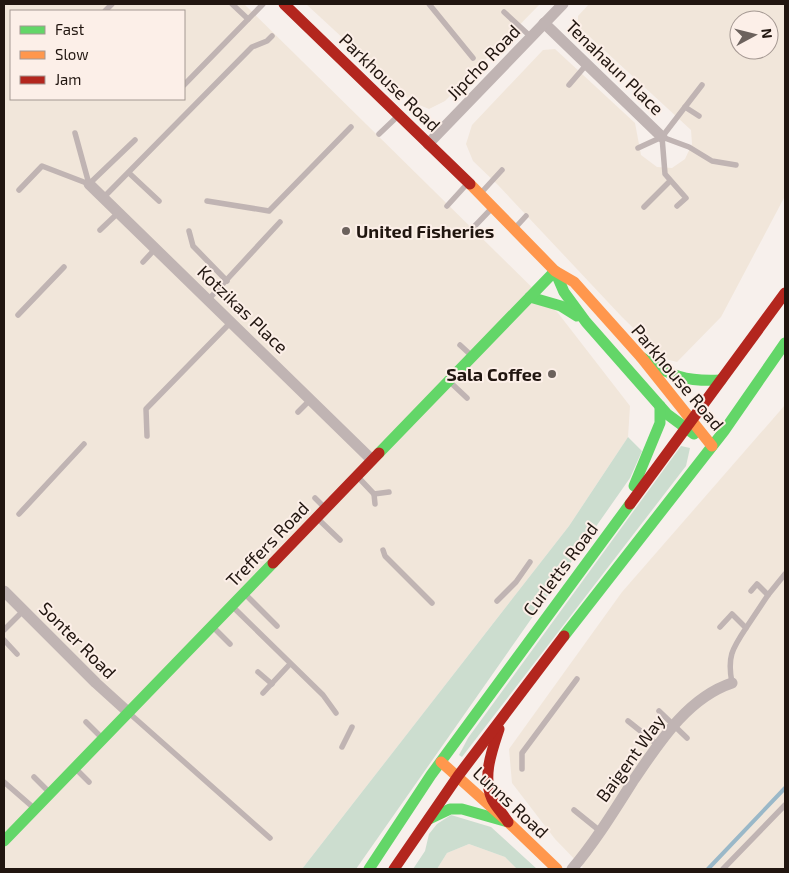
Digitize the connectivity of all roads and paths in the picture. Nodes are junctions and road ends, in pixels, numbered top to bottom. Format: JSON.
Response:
{"nodes":[{"id":1,"x":232,"y":4,"type":"edge"},
{"id":2,"x":263,"y":4,"type":"edge"},
{"id":3,"x":284,"y":4,"type":"edge"},
{"id":4,"x":429,"y":4,"type":"edge"},
{"id":5,"x":563,"y":4,"type":"edge"},
{"id":6,"x":504,"y":12,"type":"dead end"},
{"id":7,"x":248,"y":19,"type":"junction"},
{"id":8,"x":544,"y":23,"type":"junction"},
{"id":9,"x":272,"y":36,"type":"dead end"},
{"id":10,"x":531,"y":37,"type":"junction"},
{"id":11,"x":473,"y":58,"type":"dead end"},
{"id":12,"x":587,"y":64,"type":"junction"},
{"id":13,"x":185,"y":84,"type":"edge"},
{"id":14,"x":569,"y":85,"type":"dead end"},
{"id":15,"x":702,"y":86,"type":"dead end"},
{"id":16,"x":685,"y":107,"type":"junction"},
{"id":17,"x":399,"y":115,"type":"junction"},
{"id":18,"x":699,"y":116,"type":"dead end"},
{"id":19,"x":351,"y":127,"type":"dead end"},
{"id":20,"x":75,"y":133,"type":"dead end"},
{"id":21,"x":379,"y":134,"type":"dead end"},
{"id":22,"x":662,"y":137,"type":"junction"},
{"id":23,"x":135,"y":140,"type":"dead end"},
{"id":24,"x":428,"y":144,"type":"junction"},
{"id":25,"x":638,"y":148,"type":"dead end"},
{"id":26,"x":736,"y":165,"type":"dead end"},
{"id":27,"x":502,"y":170,"type":"dead end"},
{"id":28,"x":130,"y":173,"type":"junction"},
{"id":29,"x":670,"y":181,"type":"junction"},
{"id":30,"x":469,"y":182,"type":"junction"},
{"id":31,"x":89,"y":184,"type":"junction"},
{"id":32,"x":19,"y":190,"type":"dead end"},
{"id":33,"x":480,"y":194,"type":"junction"},
{"id":34,"x":104,"y":197,"type":"junction"},
{"id":35,"x":159,"y":201,"type":"dead end"},
{"id":36,"x":207,"y":202,"type":"dead end"},
{"id":37,"x":447,"y":206,"type":"dead end"},
{"id":38,"x":677,"y":206,"type":"dead end"},
{"id":39,"x":494,"y":207,"type":"junction"},
{"id":40,"x":644,"y":207,"type":"dead end"},
{"id":41,"x":119,"y":212,"type":"junction"},
{"id":42,"x":526,"y":216,"type":"dead end"},
{"id":43,"x":280,"y":222,"type":"dead end"},
{"id":44,"x":515,"y":228,"type":"junction"},
{"id":45,"x":100,"y":230,"type":"dead end"},
{"id":46,"x":190,"y":231,"type":"dead end"},
{"id":47,"x":470,"y":231,"type":"dead end"},
{"id":48,"x":156,"y":248,"type":"junction"},
{"id":49,"x":143,"y":262,"type":"dead end"},
{"id":50,"x":64,"y":267,"type":"dead end"},
{"id":51,"x":555,"y":271,"type":"junction"},
{"id":52,"x":227,"y":281,"type":"junction"},
{"id":53,"x":785,"y":292,"type":"edge"},
{"id":54,"x":530,"y":297,"type":"junction"},
{"id":55,"x":208,"y":300,"type":"junction"},
{"id":56,"x":18,"y":315,"type":"dead end"},
{"id":57,"x":231,"y":322,"type":"junction"},
{"id":58,"x":586,"y":322,"type":"junction"},
{"id":59,"x":785,"y":344,"type":"edge"},
{"id":60,"x":460,"y":345,"type":"dead end"},
{"id":61,"x":472,"y":356,"type":"junction"},
{"id":62,"x":641,"y":357,"type":"junction"},
{"id":63,"x":721,"y":380,"type":"junction"},
{"id":64,"x":448,"y":381,"type":"junction"},
{"id":65,"x":467,"y":398,"type":"dead end"},
{"id":66,"x":311,"y":399,"type":"junction"},
{"id":67,"x":660,"y":406,"type":"junction"},
{"id":68,"x":298,"y":412,"type":"dead end"},
{"id":69,"x":688,"y":424,"type":"junction"},
{"id":70,"x":146,"y":436,"type":"dead end"},
{"id":71,"x":84,"y":444,"type":"dead end"},
{"id":72,"x":712,"y":446,"type":"junction"},
{"id":73,"x":372,"y":460,"type":"junction"},
{"id":74,"x":357,"y":476,"type":"junction"},
{"id":75,"x":389,"y":492,"type":"dead end"},
{"id":76,"x":374,"y":494,"type":"junction"},
{"id":77,"x":315,"y":498,"type":"dead end"},
{"id":78,"x":375,"y":504,"type":"dead end"},
{"id":79,"x":326,"y":508,"type":"junction"},
{"id":80,"x":19,"y":514,"type":"dead end"},
{"id":81,"x":623,"y":514,"type":"junction"},
{"id":82,"x":317,"y":518,"type":"junction"},
{"id":83,"x":340,"y":540,"type":"dead end"},
{"id":84,"x":383,"y":550,"type":"dead end"},
{"id":85,"x":530,"y":562,"type":"dead end"},
{"id":86,"x":785,"y":574,"type":"edge"},
{"id":87,"x":4,"y":591,"type":"edge"},
{"id":88,"x":751,"y":591,"type":"dead end"},
{"id":89,"x":244,"y":593,"type":"junction"},
{"id":90,"x":768,"y":595,"type":"junction"},
{"id":91,"x":497,"y":601,"type":"dead end"},
{"id":92,"x":432,"y":603,"type":"dead end"},
{"id":93,"x":232,"y":606,"type":"junction"},
{"id":94,"x":24,"y":610,"type":"junction"},
{"id":95,"x":212,"y":626,"type":"junction"},
{"id":96,"x":276,"y":626,"type":"dead end"},
{"id":97,"x":720,"y":627,"type":"dead end"},
{"id":98,"x":746,"y":628,"type":"junction"},
{"id":99,"x":4,"y":630,"type":"edge"},
{"id":100,"x":4,"y":640,"type":"edge"},
{"id":101,"x":230,"y":644,"type":"dead end"},
{"id":102,"x":17,"y":654,"type":"dead end"},
{"id":103,"x":290,"y":664,"type":"junction"},
{"id":104,"x":258,"y":672,"type":"dead end"},
{"id":105,"x":577,"y":679,"type":"dead end"},
{"id":106,"x":732,"y":682,"type":"joint"},
{"id":107,"x":272,"y":684,"type":"junction"},
{"id":108,"x":263,"y":693,"type":"dead end"},
{"id":109,"x":659,"y":711,"type":"dead end"},
{"id":110,"x":128,"y":712,"type":"junction"},
{"id":111,"x":336,"y":712,"type":"dead end"},
{"id":112,"x":503,"y":716,"type":"junction"},
{"id":113,"x":628,"y":721,"type":"dead end"},
{"id":114,"x":86,"y":722,"type":"dead end"},
{"id":115,"x":674,"y":725,"type":"junction"},
{"id":116,"x":352,"y":727,"type":"dead end"},
{"id":117,"x":103,"y":738,"type":"junction"},
{"id":118,"x":687,"y":738,"type":"dead end"},
{"id":119,"x":658,"y":745,"type":"junction"},
{"id":120,"x":342,"y":747,"type":"dead end"},
{"id":121,"x":441,"y":762,"type":"junction"},
{"id":122,"x":75,"y":768,"type":"junction"},
{"id":123,"x":522,"y":769,"type":"dead end"},
{"id":124,"x":458,"y":776,"type":"junction"},
{"id":125,"x":34,"y":777,"type":"dead end"},
{"id":126,"x":4,"y":782,"type":"edge"},
{"id":127,"x":90,"y":782,"type":"dead end"},
{"id":128,"x":50,"y":793,"type":"junction"},
{"id":129,"x":785,"y":805,"type":"edge"},
{"id":130,"x":35,"y":809,"type":"junction"},
{"id":131,"x":574,"y":810,"type":"dead end"},
{"id":132,"x":429,"y":819,"type":"junction"},
{"id":133,"x":508,"y":822,"type":"junction"},
{"id":134,"x":600,"y":830,"type":"junction"},
{"id":135,"x":270,"y":838,"type":"dead end"},
{"id":136,"x":4,"y":841,"type":"edge"},
{"id":137,"x":369,"y":869,"type":"edge"},
{"id":138,"x":394,"y":869,"type":"edge"},
{"id":139,"x":557,"y":869,"type":"edge"},
{"id":140,"x":572,"y":869,"type":"edge"},
{"id":141,"x":723,"y":869,"type":"edge"}],
"edges":[{"from":1,"to":7,"type":"lane"},
{"from":2,"to":7,"type":"lane"},
{"from":3,"to":17,"type":"main road","name":"Parkhouse Road"},
{"from":4,"to":11,"type":"lane"},
{"from":5,"to":8,"type":"street","name":"Jipcho Road"},
{"from":6,"to":10,"type":"lane"},
{"from":7,"to":13,"type":"lane"},
{"from":8,"to":10,"type":"street","name":"Jipcho Road"},
{"from":8,"to":12,"type":"street","name":"Tenahaun Place"},
{"from":9,"to":28,"type":"lane"},
{"from":10,"to":24,"type":"street","name":"Jipcho Road"},
{"from":12,"to":14,"type":"lane"},
{"from":12,"to":22,"type":"street","name":"Tenahaun Place"},
{"from":15,"to":16,"type":"lane"},
{"from":16,"to":18,"type":"lane"},
{"from":16,"to":22,"type":"lane"},
{"from":17,"to":21,"type":"lane"},
{"from":17,"to":24,"type":"main road","name":"Parkhouse Road"},
{"from":19,"to":36,"type":"lane"},
{"from":20,"to":31,"type":"lane"},
{"from":22,"to":25,"type":"lane"},
{"from":22,"to":26,"type":"lane"},
{"from":22,"to":29,"type":"lane"},
{"from":23,"to":31,"type":"lane"},
{"from":24,"to":30,"type":"main road","name":"Parkhouse Road"},
{"from":27,"to":33,"type":"lane"},
{"from":28,"to":34,"type":"lane"},
{"from":28,"to":35,"type":"lane"},
{"from":29,"to":38,"type":"lane"},
{"from":29,"to":40,"type":"lane"},
{"from":30,"to":33,"type":"main road","name":"Parkhouse Road"},
{"from":30,"to":37,"type":"lane"},
{"from":31,"to":32,"type":"lane"},
{"from":31,"to":34,"type":"street","name":"Kotzikas Place"},
{"from":33,"to":39,"type":"main road","name":"Parkhouse Road"},
{"from":34,"to":41,"type":"street","name":"Kotzikas Place"},
{"from":39,"to":44,"type":"main road","name":"Parkhouse Road"},
{"from":39,"to":47,"type":"lane"},
{"from":41,"to":45,"type":"lane"},
{"from":41,"to":48,"type":"street","name":"Kotzikas Place"},
{"from":42,"to":44,"type":"lane"},
{"from":43,"to":52,"type":"lane"},
{"from":44,"to":51,"type":"main road","name":"Parkhouse Road"},
{"from":46,"to":52,"type":"lane"},
{"from":48,"to":49,"type":"lane"},
{"from":48,"to":55,"type":"street","name":"Kotzikas Place"},
{"from":50,"to":56,"type":"lane"},
{"from":51,"to":54,"type":"main road","name":"Treffers Road"},
{"from":51,"to":58,"type":"main road","name":"Parkhouse Road"},
{"from":51,"to":62,"type":"main road","name":"Parkhouse Road"},
{"from":52,"to":55,"type":"lane"},
{"from":53,"to":63,"type":"main road","name":"Curletts Road"},
{"from":54,"to":58,"type":"main road"},
{"from":54,"to":61,"type":"main road","name":"Treffers Road"},
{"from":55,"to":57,"type":"street","name":"Kotzikas Place"},
{"from":57,"to":66,"type":"street","name":"Kotzikas Place"},
{"from":57,"to":70,"type":"lane"},
{"from":58,"to":67,"type":"main road","name":"Parkhouse Road"},
{"from":59,"to":72,"type":"main road"},
{"from":60,"to":61,"type":"lane"},
{"from":61,"to":64,"type":"main road","name":"Treffers Road"},
{"from":62,"to":63,"type":"main road"},
{"from":62,"to":69,"type":"main road","name":"Parkhouse Road"},
{"from":63,"to":69,"type":"main road","name":"Curletts Road"},
{"from":64,"to":65,"type":"lane"},
{"from":64,"to":73,"type":"main road","name":"Treffers Road"},
{"from":66,"to":68,"type":"lane"},
{"from":66,"to":73,"type":"street","name":"Kotzikas Place"},
{"from":67,"to":69,"type":"main road","name":"Parkhouse Road"},
{"from":67,"to":81,"type":"main road"},
{"from":69,"to":72,"type":"main road","name":"Parkhouse Road"},
{"from":69,"to":81,"type":"main road","name":"Curletts Road"},
{"from":71,"to":80,"type":"lane"},
{"from":72,"to":112,"type":"main road"},
{"from":73,"to":74,"type":"main road","name":"Treffers Road"},
{"from":74,"to":76,"type":"lane"},
{"from":74,"to":79,"type":"main road","name":"Treffers Road"},
{"from":75,"to":76,"type":"lane"},
{"from":76,"to":78,"type":"lane"},
{"from":77,"to":79,"type":"lane"},
{"from":79,"to":82,"type":"main road","name":"Treffers Road"},
{"from":81,"to":121,"type":"main road","name":"Curletts Road"},
{"from":82,"to":83,"type":"lane"},
{"from":82,"to":89,"type":"main road","name":"Treffers Road"},
{"from":84,"to":92,"type":"lane"},
{"from":85,"to":91,"type":"lane"},
{"from":86,"to":90,"type":"lane"},
{"from":87,"to":94,"type":"street","name":"Sonter Road"},
{"from":88,"to":90,"type":"lane"},
{"from":89,"to":93,"type":"main road","name":"Treffers Road"},
{"from":89,"to":96,"type":"lane"},
{"from":90,"to":98,"type":"lane"},
{"from":93,"to":95,"type":"main road","name":"Treffers Road"},
{"from":93,"to":103,"type":"lane"},
{"from":94,"to":99,"type":"lane"},
{"from":94,"to":110,"type":"street","name":"Sonter Road"},
{"from":95,"to":101,"type":"lane"},
{"from":95,"to":110,"type":"main road","name":"Treffers Road"},
{"from":97,"to":98,"type":"lane"},
{"from":98,"to":106,"type":"lane"},
{"from":100,"to":102,"type":"lane"},
{"from":103,"to":107,"type":"lane"},
{"from":103,"to":111,"type":"lane"},
{"from":104,"to":107,"type":"lane"},
{"from":105,"to":123,"type":"lane"},
{"from":106,"to":115,"type":"street","name":"Baigent Way"},
{"from":107,"to":108,"type":"lane"},
{"from":109,"to":115,"type":"lane"},
{"from":110,"to":117,"type":"main road","name":"Treffers Road"},
{"from":110,"to":135,"type":"lane"},
{"from":112,"to":124,"type":"main road"},
{"from":112,"to":133,"type":"main road"},
{"from":113,"to":119,"type":"lane"},
{"from":114,"to":117,"type":"lane"},
{"from":115,"to":118,"type":"lane"},
{"from":115,"to":119,"type":"street","name":"Baigent Way"},
{"from":116,"to":120,"type":"lane"},
{"from":117,"to":122,"type":"main road","name":"Treffers Road"},
{"from":119,"to":134,"type":"street","name":"Baigent Way"},
{"from":121,"to":124,"type":"main road","name":"Lunns Road"},
{"from":121,"to":137,"type":"main road","name":"Curletts Road"},
{"from":122,"to":127,"type":"lane"},
{"from":122,"to":128,"type":"main road","name":"Treffers Road"},
{"from":124,"to":132,"type":"main road"},
{"from":124,"to":133,"type":"main road","name":"Lunns Road"},
{"from":125,"to":128,"type":"lane"},
{"from":126,"to":130,"type":"lane"},
{"from":128,"to":130,"type":"main road","name":"Treffers Road"},
{"from":129,"to":141,"type":"lane"},
{"from":130,"to":136,"type":"main road","name":"Treffers Road"},
{"from":131,"to":134,"type":"lane"},
{"from":132,"to":133,"type":"main road"},
{"from":132,"to":138,"type":"main road"},
{"from":133,"to":139,"type":"main road","name":"Lunns Road"},
{"from":134,"to":140,"type":"street","name":"Baigent Way"}]}
